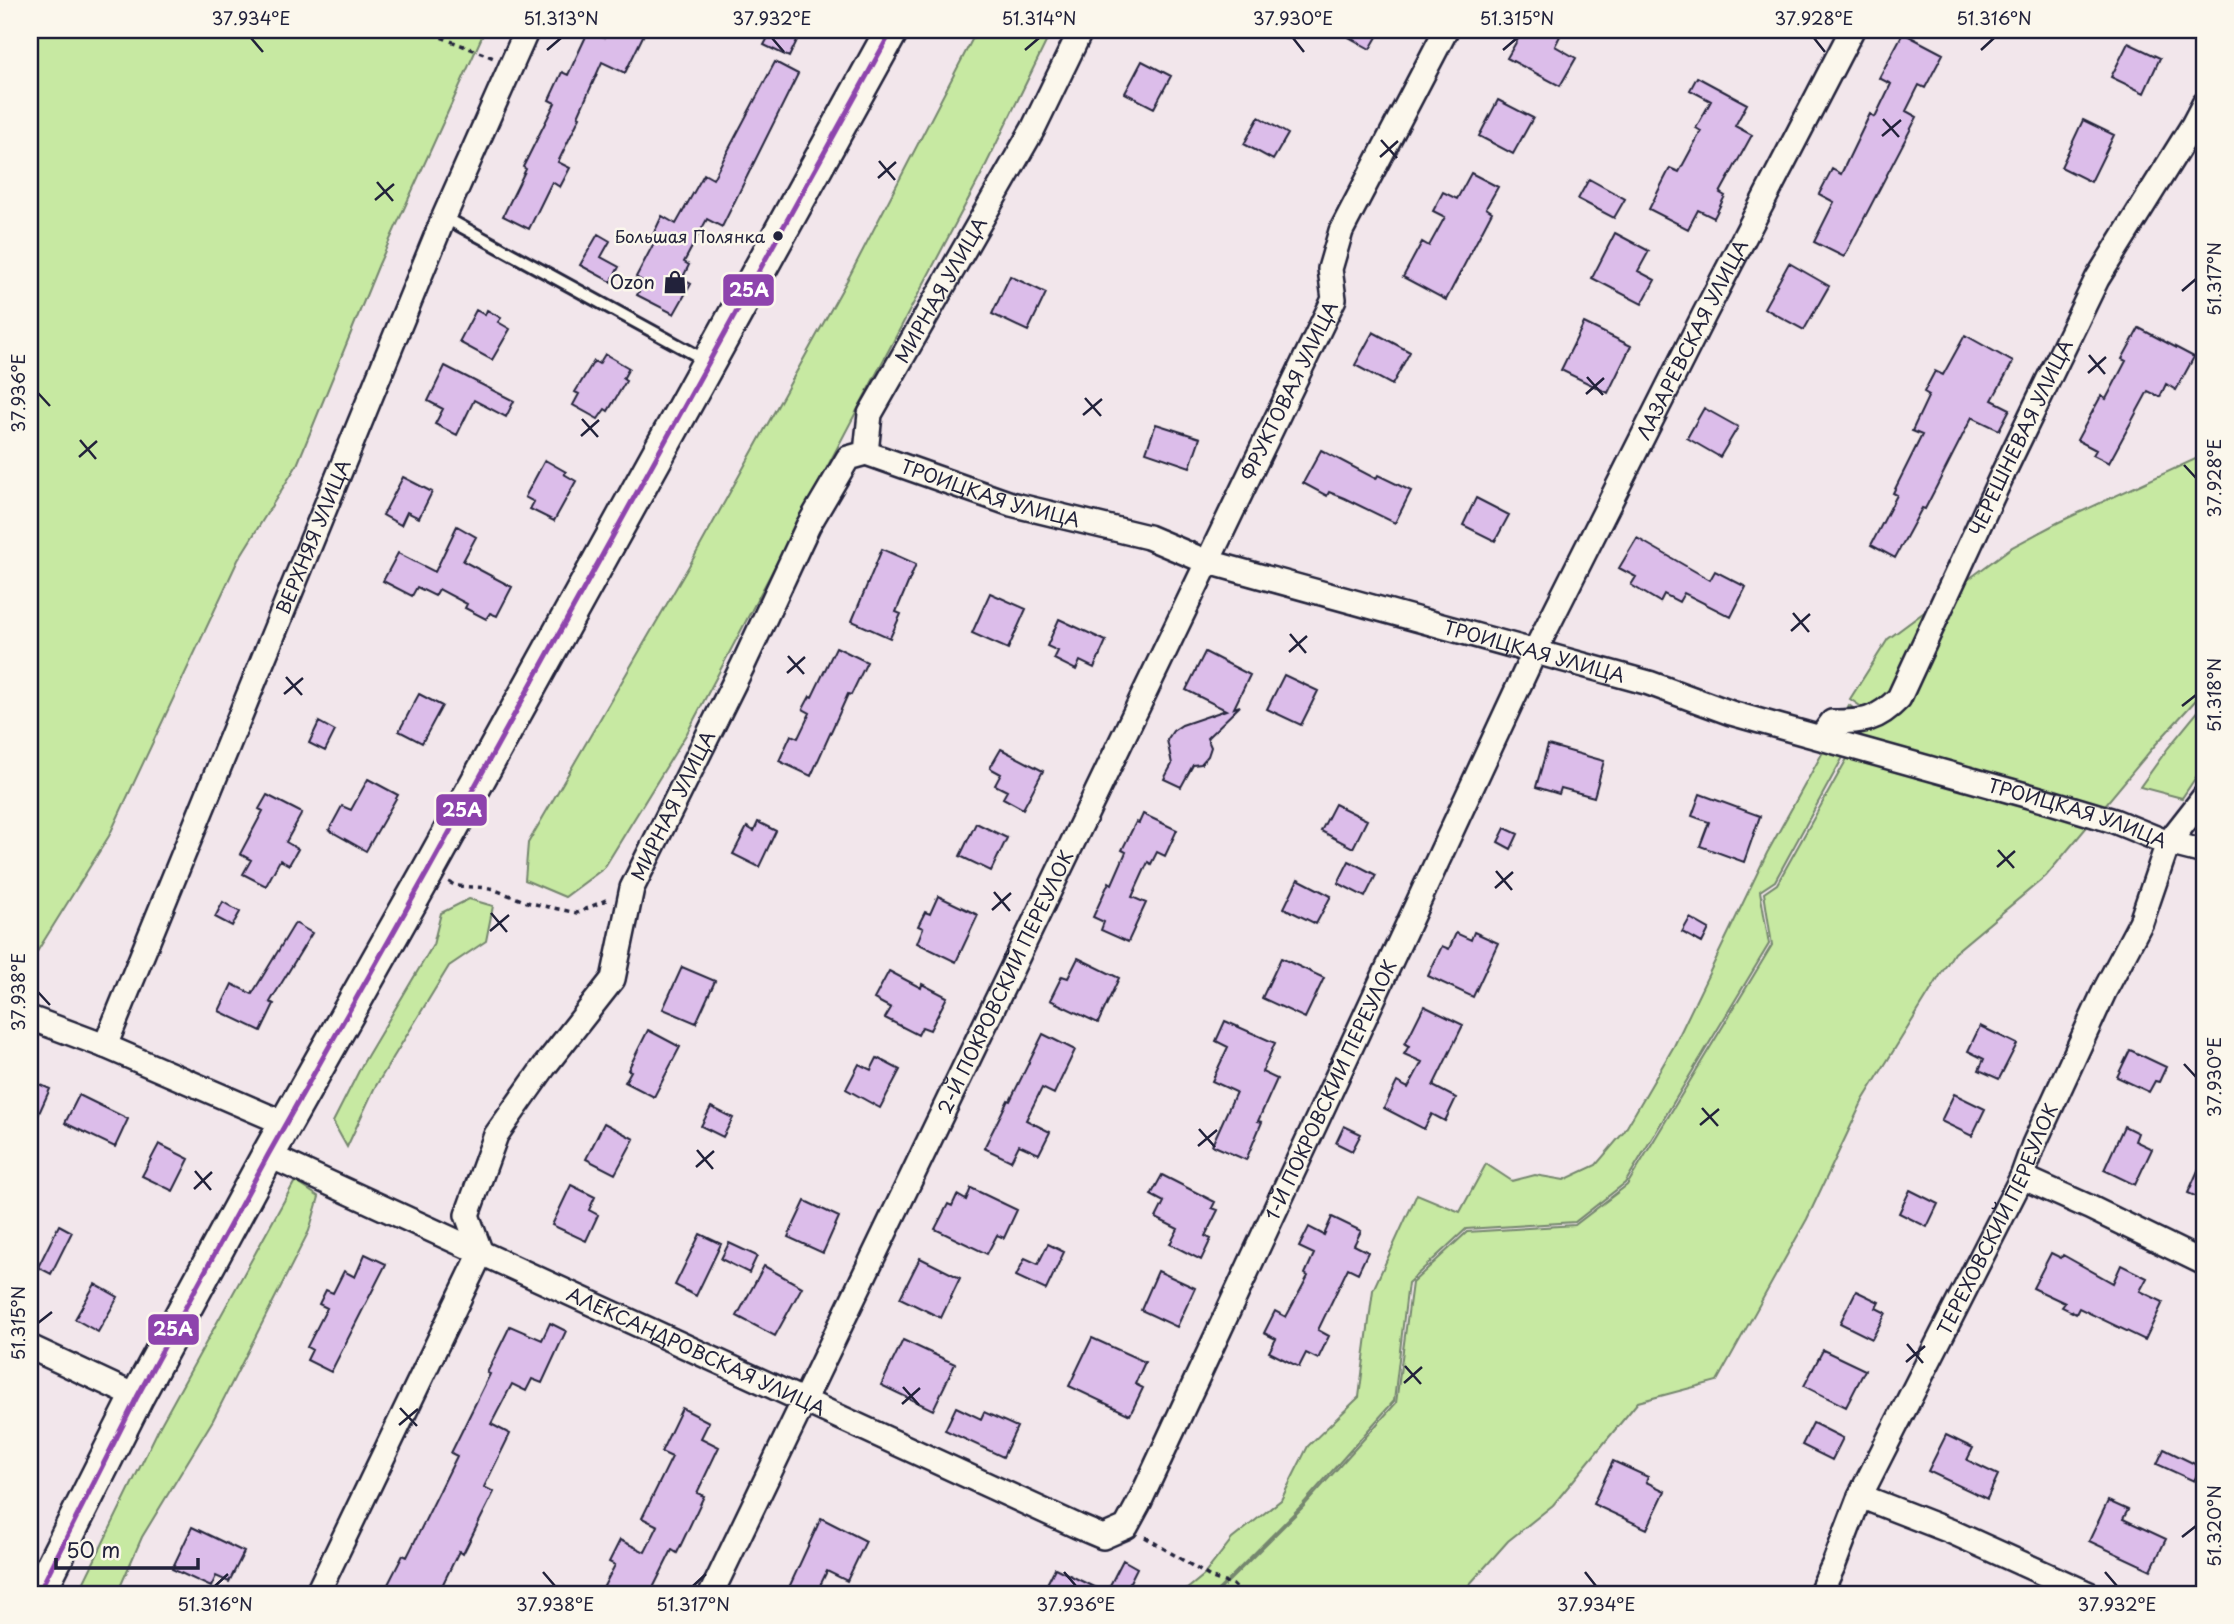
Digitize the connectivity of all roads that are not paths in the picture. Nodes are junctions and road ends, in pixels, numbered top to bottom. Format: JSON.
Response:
{"nodes":[{"id":1,"x":527,"y":30,"type":"edge"},
{"id":2,"x":892,"y":30,"type":"edge"},
{"id":3,"x":1081,"y":30,"type":"edge"},
{"id":4,"x":1446,"y":30,"type":"edge"},
{"id":5,"x":1852,"y":30,"type":"edge"},
{"id":6,"x":2204,"y":104,"type":"edge"},
{"id":7,"x":444,"y":217,"type":"junction"},
{"id":8,"x":707,"y":361,"type":"junction"},
{"id":9,"x":866,"y":453,"type":"junction"},
{"id":10,"x":1205,"y":561,"type":"junction"},
{"id":11,"x":1535,"y":651,"type":"junction"},
{"id":12,"x":1821,"y":737,"type":"junction"},
{"id":13,"x":2204,"y":797,"type":"edge"},
{"id":14,"x":2168,"y":843,"type":"junction"},
{"id":15,"x":2204,"y":852,"type":"edge"},
{"id":16,"x":30,"y":1018,"type":"edge"},
{"id":17,"x":105,"y":1046,"type":"junction"},
{"id":18,"x":286,"y":1124,"type":"junction"},
{"id":19,"x":268,"y":1155,"type":"junction"},
{"id":20,"x":2022,"y":1177,"type":"junction"},
{"id":21,"x":481,"y":1253,"type":"junction"},
{"id":22,"x":2204,"y":1263,"type":"edge"},
{"id":23,"x":30,"y":1346,"type":"edge"},
{"id":24,"x":137,"y":1397,"type":"junction"},
{"id":25,"x":805,"y":1402,"type":"junction"},
{"id":26,"x":1860,"y":1496,"type":"junction"},
{"id":27,"x":1126,"y":1527,"type":"joint"},
{"id":28,"x":38,"y":1594,"type":"edge"},
{"id":29,"x":317,"y":1594,"type":"edge"},
{"id":30,"x":711,"y":1594,"type":"edge"},
{"id":31,"x":1820,"y":1594,"type":"edge"},
{"id":32,"x":2089,"y":1594,"type":"edge"}],
"edges":[{"from":1,"to":7,"type":"street","name":"ВЕРХНЯЯ УЛИЦА"},
{"from":2,"to":8,"type":"street"},
{"from":3,"to":9,"type":"street","name":"МИРНАЯ УЛИЦА"},
{"from":4,"to":10,"type":"street","name":"ФРУКТОВАЯ УЛИЦА"},
{"from":5,"to":11,"type":"street","name":"ЛАЗАРЕВСКАЯ УЛИЦА"},
{"from":6,"to":12,"type":"street","name":"ЧЕРЕШНЕВАЯ УЛИЦА"},
{"from":7,"to":8,"type":"lane"},
{"from":7,"to":17,"type":"street","name":"ВЕРХНЯЯ УЛИЦА"},
{"from":8,"to":18,"type":"street"},
{"from":9,"to":10,"type":"street","name":"ТРОИЦКАЯ УЛИЦА"},
{"from":9,"to":21,"type":"street","name":"МИРНАЯ УЛИЦА"},
{"from":10,"to":11,"type":"street","name":"ТРОИЦКАЯ УЛИЦА"},
{"from":10,"to":25,"type":"street","name":"2-Й ПОКРОВСКИЙ ПЕРЕУЛОК"},
{"from":11,"to":12,"type":"street","name":"ТРОИЦКАЯ УЛИЦА"},
{"from":11,"to":27,"type":"street","name":"1-Й ПОКРОВСКИЙ ПЕРЕУЛОК"},
{"from":12,"to":14,"type":"street","name":"ТРОИЦКАЯ УЛИЦА"},
{"from":13,"to":14,"type":"street","name":"ТЕРЕХОВСКИЙ ПЕРЕУЛОК"},
{"from":14,"to":15,"type":"street","name":"ТРОИЦКАЯ УЛИЦА"},
{"from":14,"to":20,"type":"street","name":"ТЕРЕХОВСКИЙ ПЕРЕУЛОК"},
{"from":16,"to":17,"type":"street"},
{"from":17,"to":18,"type":"street"},
{"from":18,"to":19,"type":"street"},
{"from":19,"to":21,"type":"street","name":"АЛЕКСАНДРОВСКАЯ УЛИЦА"},
{"from":19,"to":24,"type":"street"},
{"from":20,"to":22,"type":"street"},
{"from":20,"to":26,"type":"street","name":"ТЕРЕХОВСКИЙ ПЕРЕУЛОК"},
{"from":21,"to":25,"type":"street","name":"АЛЕКСАНДРОВСКАЯ УЛИЦА"},
{"from":21,"to":29,"type":"street"},
{"from":23,"to":24,"type":"street"},
{"from":24,"to":28,"type":"street"},
{"from":25,"to":27,"type":"street","name":"АЛЕКСАНДРОВСКАЯ УЛИЦА"},
{"from":25,"to":30,"type":"street","name":"2-Й ПОКРОВСКИЙ ПЕРЕУЛОК"},
{"from":26,"to":31,"type":"street","name":"ТЕРЕХОВСКИЙ ПЕРЕУЛОК"},
{"from":26,"to":32,"type":"street"}]}
